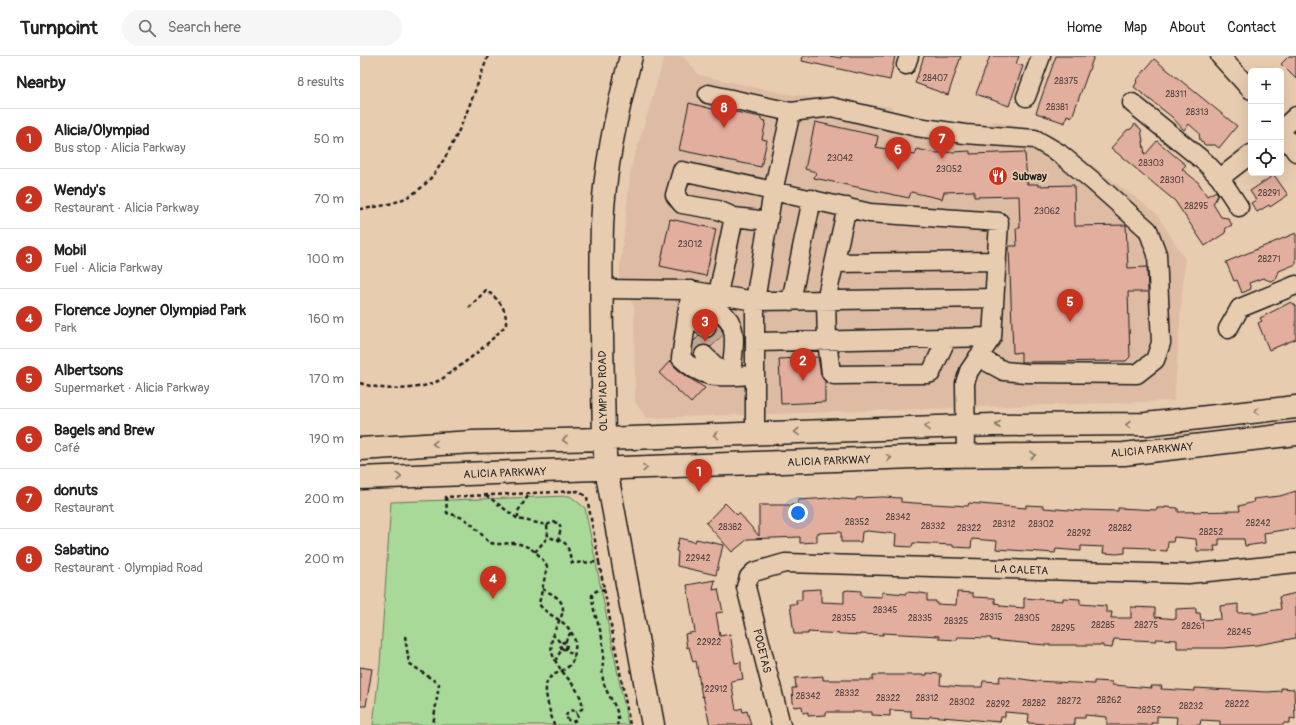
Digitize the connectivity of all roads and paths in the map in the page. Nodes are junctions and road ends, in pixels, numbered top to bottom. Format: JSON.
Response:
{"nodes":[{"id":1,"x":488,"y":56,"type":"edge"},
{"id":2,"x":631,"y":56,"type":"edge"},
{"id":3,"x":1041,"y":56,"type":"edge"},
{"id":4,"x":1220,"y":56,"type":"edge"},
{"id":5,"x":1248,"y":87,"type":"edge"},
{"id":6,"x":708,"y":94,"type":"dead end"},
{"id":7,"x":1026,"y":97,"type":"dead end"},
{"id":8,"x":1132,"y":103,"type":"dead end"},
{"id":9,"x":791,"y":112,"type":"junction"},
{"id":10,"x":1296,"y":116,"type":"edge"},
{"id":11,"x":1284,"y":128,"type":"edge"},
{"id":12,"x":1284,"y":135,"type":"edge"},
{"id":13,"x":1296,"y":152,"type":"edge"},
{"id":14,"x":1248,"y":156,"type":"edge"},
{"id":15,"x":1220,"y":178,"type":"junction"},
{"id":16,"x":773,"y":191,"type":"junction"},
{"id":17,"x":812,"y":199,"type":"junction"},
{"id":18,"x":1239,"y":206,"type":"dead end"},
{"id":19,"x":847,"y":207,"type":"junction"},
{"id":20,"x":360,"y":209,"type":"edge"},
{"id":21,"x":734,"y":217,"type":"junction"},
{"id":22,"x":768,"y":221,"type":"junction"},
{"id":23,"x":997,"y":261,"type":"junction"},
{"id":24,"x":834,"y":263,"type":"junction"},
{"id":25,"x":1296,"y":285,"type":"edge"},
{"id":26,"x":602,"y":289,"type":"junction"},
{"id":27,"x":718,"y":294,"type":"junction"},
{"id":28,"x":994,"y":298,"type":"junction"},
{"id":29,"x":826,"y":300,"type":"junction"},
{"id":30,"x":755,"y":301,"type":"junction"},
{"id":31,"x":792,"y":301,"type":"junction"},
{"id":32,"x":689,"y":303,"type":"junction"},
{"id":33,"x":468,"y":310,"type":"dead end"},
{"id":34,"x":1228,"y":329,"type":"dead end"},
{"id":35,"x":992,"y":337,"type":"junction"},
{"id":36,"x":947,"y":338,"type":"junction"},
{"id":37,"x":827,"y":341,"type":"junction"},
{"id":38,"x":755,"y":342,"type":"junction"},
{"id":39,"x":693,"y":345,"type":"junction"},
{"id":40,"x":732,"y":353,"type":"junction"},
{"id":41,"x":978,"y":357,"type":"junction"},
{"id":42,"x":754,"y":375,"type":"junction"},
{"id":43,"x":729,"y":376,"type":"junction"},
{"id":44,"x":360,"y":383,"type":"edge"},
{"id":45,"x":1296,"y":406,"type":"edge"},
{"id":46,"x":1208,"y":417,"type":"junction"},
{"id":47,"x":1296,"y":420,"type":"edge"},
{"id":48,"x":966,"y":426,"type":"junction"},
{"id":49,"x":755,"y":433,"type":"junction"},
{"id":50,"x":1296,"y":434,"type":"edge"},
{"id":51,"x":604,"y":439,"type":"junction"},
{"id":52,"x":360,"y":449,"type":"edge"},
{"id":53,"x":966,"y":456,"type":"junction"},
{"id":54,"x":606,"y":469,"type":"junction"},
{"id":55,"x":360,"y":478,"type":"edge"},
{"id":56,"x":530,"y":493,"type":"junction"},
{"id":57,"x":486,"y":495,"type":"junction"},
{"id":58,"x":518,"y":519,"type":"junction"},
{"id":59,"x":547,"y":525,"type":"junction"},
{"id":60,"x":548,"y":537,"type":"junction"},
{"id":61,"x":558,"y":540,"type":"junction"},
{"id":62,"x":535,"y":552,"type":"junction"},
{"id":63,"x":599,"y":562,"type":"junction"},
{"id":64,"x":1296,"y":563,"type":"edge"},
{"id":65,"x":749,"y":577,"type":"joint"},
{"id":66,"x":542,"y":589,"type":"junction"},
{"id":67,"x":604,"y":589,"type":"junction"},
{"id":68,"x":560,"y":621,"type":"junction"},
{"id":69,"x":571,"y":632,"type":"junction"},
{"id":70,"x":552,"y":634,"type":"junction"},
{"id":71,"x":405,"y":636,"type":"dead end"},
{"id":72,"x":565,"y":642,"type":"junction"},
{"id":73,"x":561,"y":643,"type":"junction"},
{"id":74,"x":564,"y":649,"type":"junction"},
{"id":75,"x":575,"y":657,"type":"junction"},
{"id":76,"x":555,"y":662,"type":"junction"},
{"id":77,"x":562,"y":672,"type":"junction"},
{"id":78,"x":576,"y":712,"type":"junction"},
{"id":79,"x":433,"y":725,"type":"edge"},
{"id":80,"x":554,"y":725,"type":"edge"},
{"id":81,"x":617,"y":725,"type":"edge"},
{"id":82,"x":630,"y":725,"type":"edge"},
{"id":83,"x":653,"y":725,"type":"edge"},
{"id":84,"x":781,"y":725,"type":"edge"}],
"edges":[{"from":1,"to":20,"type":"path"},
{"from":2,"to":26,"type":"main road","name":"OLYMPIAD ROAD"},
{"from":3,"to":7,"type":"street"},
{"from":4,"to":5,"type":"street"},
{"from":6,"to":9,"type":"street"},
{"from":8,"to":15,"type":"street"},
{"from":9,"to":16,"type":"street"},
{"from":9,"to":41,"type":"street"},
{"from":10,"to":11,"type":"street"},
{"from":12,"to":13,"type":"street"},
{"from":14,"to":15,"type":"street"},
{"from":15,"to":18,"type":"street"},
{"from":16,"to":17,"type":"street"},
{"from":16,"to":21,"type":"street"},
{"from":16,"to":22,"type":"street"},
{"from":17,"to":19,"type":"street"},
{"from":17,"to":31,"type":"street"},
{"from":19,"to":23,"type":"street"},
{"from":19,"to":24,"type":"street"},
{"from":21,"to":22,"type":"street"},
{"from":21,"to":27,"type":"street"},
{"from":22,"to":30,"type":"street"},
{"from":23,"to":24,"type":"street"},
{"from":23,"to":28,"type":"street"},
{"from":24,"to":29,"type":"street"},
{"from":25,"to":34,"type":"street"},
{"from":26,"to":32,"type":"street"},
{"from":26,"to":51,"type":"main road","name":"OLYMPIAD ROAD"},
{"from":27,"to":30,"type":"street"},
{"from":27,"to":32,"type":"street"},
{"from":28,"to":29,"type":"street"},
{"from":28,"to":35,"type":"street"},
{"from":29,"to":31,"type":"street"},
{"from":29,"to":37,"type":"street"},
{"from":30,"to":31,"type":"street"},
{"from":30,"to":38,"type":"street"},
{"from":32,"to":39,"type":"street"},
{"from":32,"to":40,"type":"street"},
{"from":32,"to":40,"type":"street"},
{"from":33,"to":44,"type":"path"},
{"from":35,"to":36,"type":"street"},
{"from":35,"to":41,"type":"street"},
{"from":36,"to":37,"type":"street"},
{"from":36,"to":37,"type":"street"},
{"from":37,"to":38,"type":"street"},
{"from":38,"to":42,"type":"street"},
{"from":39,"to":43,"type":"street"},
{"from":39,"to":43,"type":"street"},
{"from":40,"to":43,"type":"street"},
{"from":41,"to":48,"type":"street"},
{"from":42,"to":43,"type":"street"},
{"from":42,"to":49,"type":"street"},
{"from":45,"to":46,"type":"main road","one_way":true},
{"from":46,"to":47,"type":"main road"},
{"from":46,"to":48,"type":"main road","one_way":true},
{"from":48,"to":49,"type":"main road","one_way":true},
{"from":48,"to":53,"type":"street"},
{"from":49,"to":51,"type":"main road","one_way":true},
{"from":53,"to":50,"type":"main road","name":"ALICIA PARKWAY","one_way":true},
{"from":51,"to":52,"type":"main road","one_way":true},
{"from":51,"to":54,"type":"main road","name":"OLYMPIAD ROAD"},
{"from":54,"to":53,"type":"main road","name":"ALICIA PARKWAY","one_way":true},
{"from":55,"to":54,"type":"main road","name":"ALICIA PARKWAY","one_way":true},
{"from":54,"to":83,"type":"main road","name":"OLYMPIAD ROAD"},
{"from":56,"to":57,"type":"path"},
{"from":56,"to":58,"type":"path"},
{"from":56,"to":63,"type":"path"},
{"from":57,"to":58,"type":"path"},
{"from":57,"to":62,"type":"path"},
{"from":58,"to":59,"type":"path"},
{"from":59,"to":60,"type":"path"},
{"from":59,"to":61,"type":"path"},
{"from":60,"to":61,"type":"path"},
{"from":60,"to":62,"type":"path"},
{"from":61,"to":63,"type":"path"},
{"from":62,"to":66,"type":"path"},
{"from":63,"to":67,"type":"path"},
{"from":64,"to":65,"type":"street","name":"LA CALETA"},
{"from":65,"to":84,"type":"street","name":"POCETAS"},
{"from":66,"to":68,"type":"path"},
{"from":66,"to":68,"type":"path"},
{"from":67,"to":81,"type":"path"},
{"from":67,"to":82,"type":"path"},
{"from":68,"to":69,"type":"path"},
{"from":68,"to":70,"type":"path"},
{"from":69,"to":72,"type":"path"},
{"from":69,"to":75,"type":"path"},
{"from":70,"to":73,"type":"path"},
{"from":70,"to":76,"type":"path"},
{"from":71,"to":79,"type":"path"},
{"from":72,"to":73,"type":"path"},
{"from":72,"to":74,"type":"path"},
{"from":73,"to":74,"type":"path"},
{"from":74,"to":75,"type":"path"},
{"from":74,"to":76,"type":"path"},
{"from":75,"to":77,"type":"path"},
{"from":76,"to":77,"type":"path"},
{"from":77,"to":78,"type":"path"},
{"from":77,"to":80,"type":"path"},
{"from":78,"to":78,"type":"path"}]}
